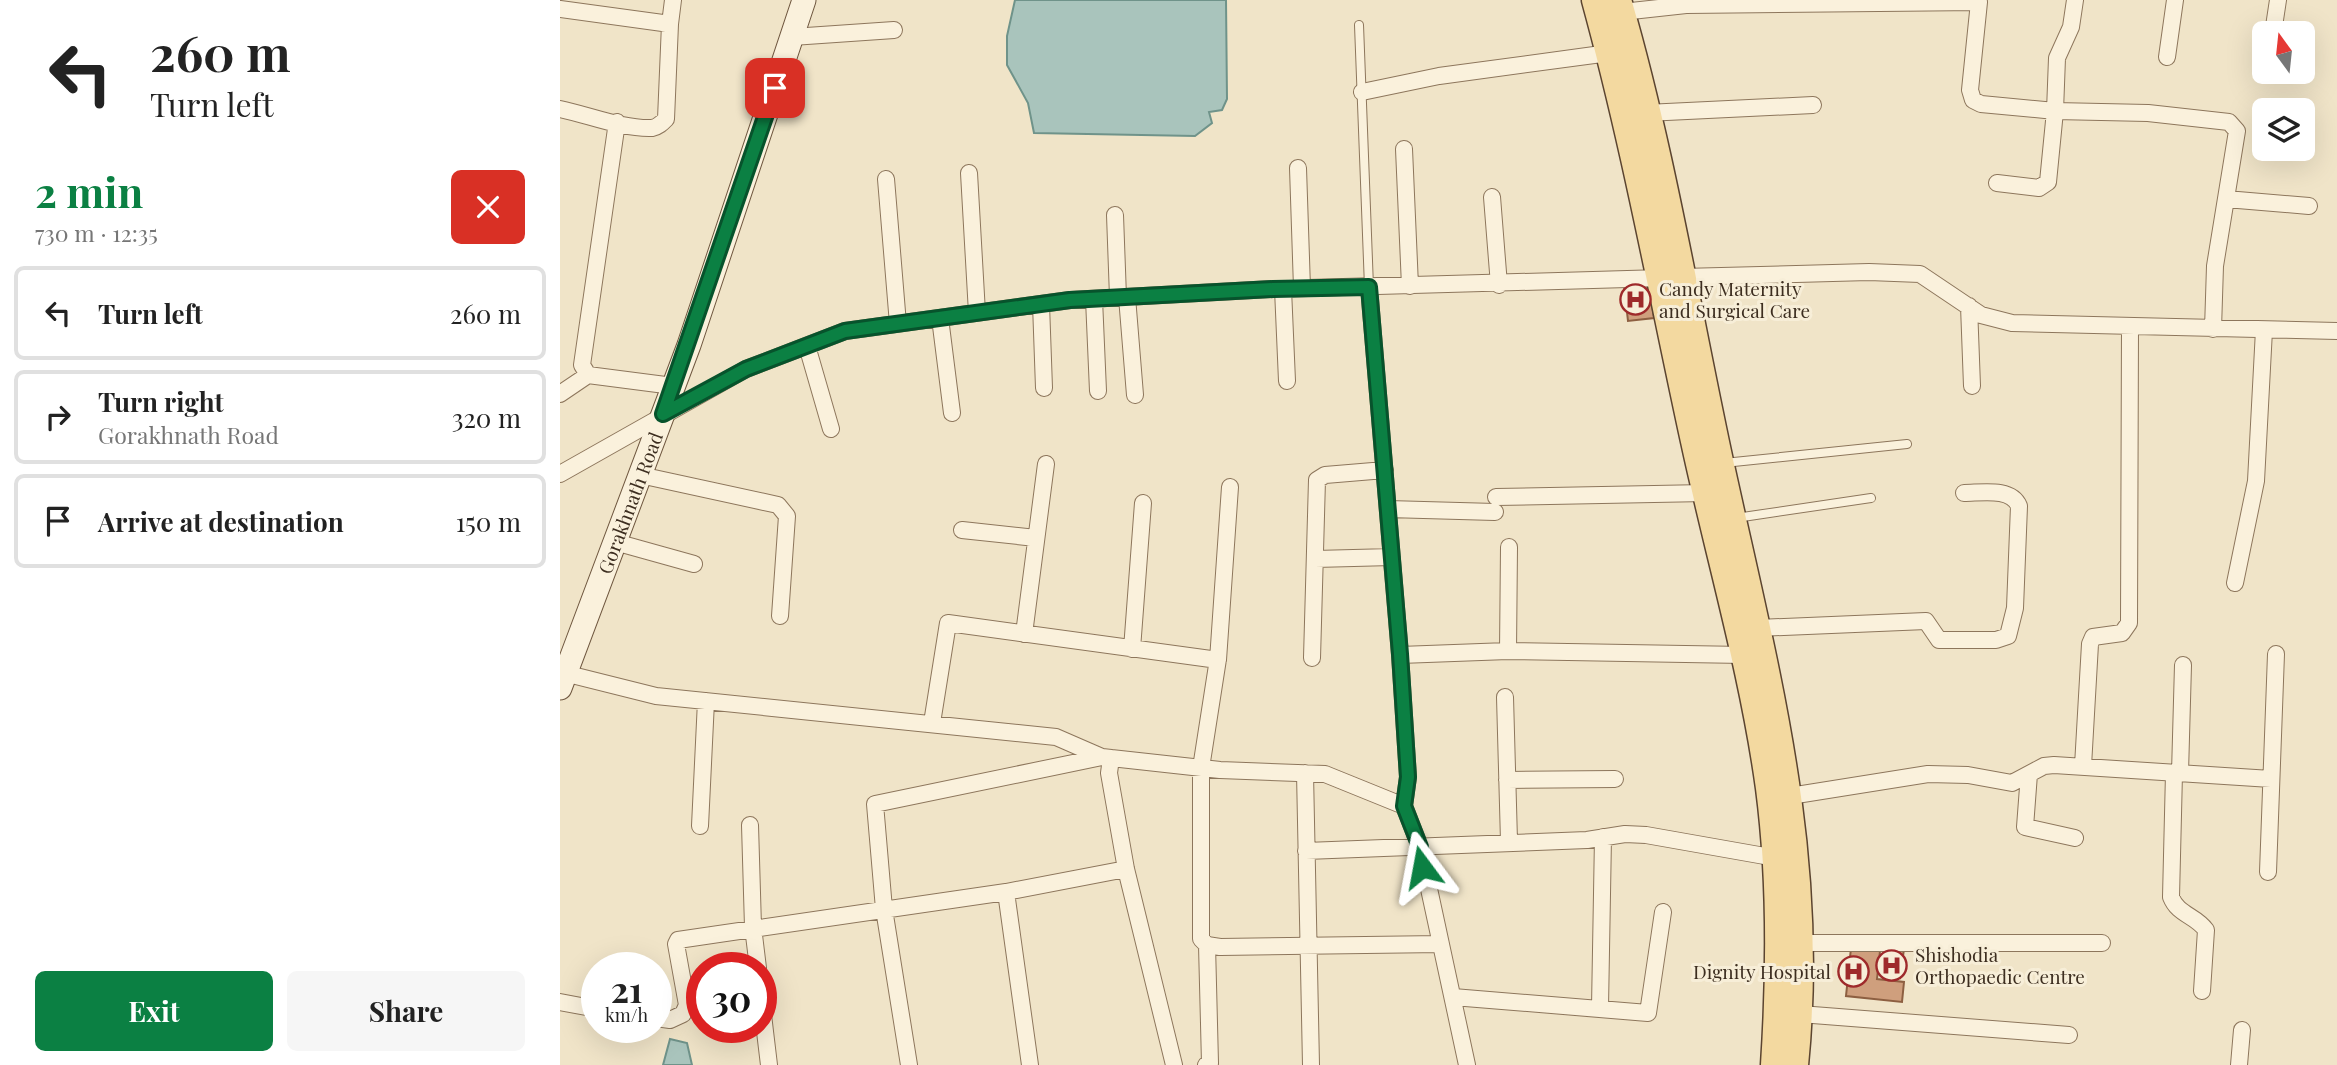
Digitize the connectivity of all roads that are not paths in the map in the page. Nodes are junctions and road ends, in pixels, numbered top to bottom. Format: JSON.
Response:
{"nodes":[{"id":1,"x":673,"y":0,"type":"edge"},
{"id":2,"x":804,"y":0,"type":"edge"},
{"id":3,"x":1595,"y":0,"type":"edge"},
{"id":4,"x":2075,"y":0,"type":"edge"},
{"id":5,"x":2175,"y":0,"type":"edge"},
{"id":6,"x":2277,"y":0,"type":"edge"},
{"id":7,"x":1620,"y":6,"type":"edge"},
{"id":8,"x":560,"y":9,"type":"edge"},
{"id":9,"x":2274,"y":21,"type":"edge"},
{"id":10,"x":670,"y":24,"type":"junction"},
{"id":11,"x":1359,"y":25,"type":"dead end"},
{"id":12,"x":894,"y":30,"type":"dead end"},
{"id":13,"x":792,"y":37,"type":"junction"},
{"id":14,"x":1609,"y":53,"type":"junction"},
{"id":15,"x":2167,"y":57,"type":"dead end"},
{"id":16,"x":1362,"y":92,"type":"junction"},
{"id":17,"x":1813,"y":105,"type":"dead end"},
{"id":18,"x":560,"y":109,"type":"edge"},
{"id":19,"x":2055,"y":111,"type":"junction"},
{"id":20,"x":1646,"y":113,"type":"junction"},
{"id":21,"x":617,"y":122,"type":"junction"},
{"id":22,"x":1404,"y":149,"type":"dead end"},
{"id":23,"x":1298,"y":168,"type":"dead end"},
{"id":24,"x":969,"y":173,"type":"dead end"},
{"id":25,"x":886,"y":179,"type":"dead end"},
{"id":26,"x":1997,"y":183,"type":"dead end"},
{"id":27,"x":1492,"y":197,"type":"dead end"},
{"id":28,"x":2226,"y":199,"type":"junction"},
{"id":29,"x":2309,"y":206,"type":"dead end"},
{"id":30,"x":1115,"y":215,"type":"dead end"},
{"id":31,"x":1672,"y":278,"type":"junction"},
{"id":32,"x":1499,"y":285,"type":"junction"},
{"id":33,"x":1410,"y":286,"type":"junction"},
{"id":34,"x":1369,"y":287,"type":"junction"},
{"id":35,"x":1301,"y":288,"type":"junction"},
{"id":36,"x":1283,"y":289,"type":"junction"},
{"id":37,"x":1122,"y":297,"type":"junction"},
{"id":38,"x":1094,"y":299,"type":"junction"},
{"id":39,"x":1041,"y":304,"type":"junction"},
{"id":40,"x":1969,"y":306,"type":"junction"},
{"id":41,"x":977,"y":313,"type":"junction"},
{"id":42,"x":940,"y":318,"type":"junction"},
{"id":43,"x":898,"y":324,"type":"junction"},
{"id":44,"x":2130,"y":327,"type":"junction"},
{"id":45,"x":2213,"y":329,"type":"junction"},
{"id":46,"x":2264,"y":330,"type":"junction"},
{"id":47,"x":2337,"y":331,"type":"edge"},
{"id":48,"x":807,"y":346,"type":"junction"},
{"id":49,"x":588,"y":375,"type":"junction"},
{"id":50,"x":1287,"y":381,"type":"dead end"},
{"id":51,"x":673,"y":386,"type":"junction"},
{"id":52,"x":1972,"y":386,"type":"dead end"},
{"id":53,"x":1044,"y":388,"type":"dead end"},
{"id":54,"x":1098,"y":391,"type":"dead end"},
{"id":55,"x":560,"y":394,"type":"edge"},
{"id":56,"x":1135,"y":395,"type":"dead end"},
{"id":57,"x":952,"y":413,"type":"dead end"},
{"id":58,"x":663,"y":414,"type":"junction"},
{"id":59,"x":831,"y":429,"type":"dead end"},
{"id":60,"x":1907,"y":444,"type":"dead end"},
{"id":61,"x":1046,"y":464,"type":"dead end"},
{"id":62,"x":1721,"y":464,"type":"junction"},
{"id":63,"x":1385,"y":470,"type":"junction"},
{"id":64,"x":560,"y":474,"type":"edge"},
{"id":65,"x":640,"y":475,"type":"junction"},
{"id":66,"x":1230,"y":486,"type":"dead end"},
{"id":67,"x":1706,"y":493,"type":"junction"},
{"id":68,"x":1964,"y":493,"type":"dead end"},
{"id":69,"x":1871,"y":498,"type":"dead end"},
{"id":70,"x":1143,"y":503,"type":"dead end"},
{"id":71,"x":1388,"y":509,"type":"junction"},
{"id":72,"x":1733,"y":518,"type":"junction"},
{"id":73,"x":962,"y":530,"type":"dead end"},
{"id":74,"x":1036,"y":538,"type":"junction"},
{"id":75,"x":615,"y":542,"type":"junction"},
{"id":76,"x":1509,"y":547,"type":"dead end"},
{"id":77,"x":1392,"y":557,"type":"junction"},
{"id":78,"x":1315,"y":559,"type":"junction"},
{"id":79,"x":694,"y":564,"type":"dead end"},
{"id":80,"x":2235,"y":583,"type":"dead end"},
{"id":81,"x":780,"y":616,"type":"dead end"},
{"id":82,"x":1758,"y":628,"type":"junction"},
{"id":83,"x":1024,"y":634,"type":"junction"},
{"id":84,"x":1132,"y":649,"type":"junction"},
{"id":85,"x":1508,"y":651,"type":"junction"},
{"id":86,"x":1400,"y":654,"type":"junction"},
{"id":87,"x":2276,"y":654,"type":"dead end"},
{"id":88,"x":1744,"y":655,"type":"junction"},
{"id":89,"x":1312,"y":658,"type":"dead end"},
{"id":90,"x":1218,"y":659,"type":"junction"},
{"id":91,"x":2183,"y":665,"type":"dead end"},
{"id":92,"x":562,"y":678,"type":"edge"},
{"id":93,"x":1505,"y":696,"type":"dead end"},
{"id":94,"x":706,"y":701,"type":"junction"},
{"id":95,"x":932,"y":723,"type":"junction"},
{"id":96,"x":1106,"y":758,"type":"junction"},
{"id":97,"x":2082,"y":766,"type":"junction"},
{"id":98,"x":1200,"y":768,"type":"junction"},
{"id":99,"x":1305,"y":773,"type":"junction"},
{"id":100,"x":2177,"y":773,"type":"junction"},
{"id":101,"x":2029,"y":774,"type":"junction"},
{"id":102,"x":1615,"y":779,"type":"dead end"},
{"id":103,"x":2272,"y":779,"type":"junction"},
{"id":104,"x":1507,"y":780,"type":"junction"},
{"id":105,"x":1790,"y":796,"type":"junction"},
{"id":106,"x":1404,"y":806,"type":"junction"},
{"id":107,"x":750,"y":825,"type":"dead end"},
{"id":108,"x":700,"y":826,"type":"dead end"},
{"id":109,"x":1603,"y":837,"type":"junction"},
{"id":110,"x":2075,"y":838,"type":"dead end"},
{"id":111,"x":1509,"y":841,"type":"junction"},
{"id":112,"x":1420,"y":847,"type":"junction"},
{"id":113,"x":1306,"y":851,"type":"junction"},
{"id":114,"x":1776,"y":858,"type":"junction"},
{"id":115,"x":1126,"y":869,"type":"junction"},
{"id":116,"x":2268,"y":872,"type":"dead end"},
{"id":117,"x":1006,"y":892,"type":"junction"},
{"id":118,"x":884,"y":909,"type":"junction"},
{"id":119,"x":1663,"y":912,"type":"dead end"},
{"id":120,"x":753,"y":927,"type":"junction"},
{"id":121,"x":1802,"y":943,"type":"junction"},
{"id":122,"x":2102,"y":943,"type":"dead end"},
{"id":123,"x":1441,"y":944,"type":"junction"},
{"id":124,"x":1207,"y":945,"type":"junction"},
{"id":125,"x":1308,"y":946,"type":"junction"},
{"id":126,"x":756,"y":952,"type":"edge"},
{"id":127,"x":2202,"y":991,"type":"dead end"},
{"id":128,"x":1453,"y":997,"type":"junction"},
{"id":129,"x":560,"y":1002,"type":"edge"},
{"id":130,"x":581,"y":1006,"type":"edge"},
{"id":131,"x":1600,"y":1007,"type":"junction"},
{"id":132,"x":1800,"y":1014,"type":"junction"},
{"id":133,"x":672,"y":1019,"type":"edge"},
{"id":134,"x":2242,"y":1030,"type":"dead end"},
{"id":135,"x":2069,"y":1035,"type":"dead end"},
{"id":136,"x":766,"y":1043,"type":"edge"},
{"id":137,"x":769,"y":1065,"type":"edge"},
{"id":138,"x":909,"y":1065,"type":"edge"},
{"id":139,"x":1030,"y":1065,"type":"edge"},
{"id":140,"x":1174,"y":1065,"type":"edge"},
{"id":141,"x":1206,"y":1065,"type":"edge"},
{"id":142,"x":1311,"y":1065,"type":"edge"},
{"id":143,"x":1467,"y":1065,"type":"edge"},
{"id":144,"x":1774,"y":1065,"type":"edge"},
{"id":145,"x":1795,"y":1065,"type":"edge"},
{"id":146,"x":2239,"y":1065,"type":"edge"}],
"edges":[{"from":1,"to":10,"type":"street"},
{"from":2,"to":13,"type":"main road","name":"Gorakhnath Road"},
{"from":3,"to":14,"type":"main road"},
{"from":4,"to":19,"type":"street"},
{"from":5,"to":15,"type":"street"},
{"from":6,"to":9,"type":"street"},
{"from":7,"to":19,"type":"street"},
{"from":7,"to":20,"type":"main road"},
{"from":8,"to":10,"type":"street"},
{"from":10,"to":21,"type":"street"},
{"from":11,"to":16,"type":"lane"},
{"from":12,"to":13,"type":"street"},
{"from":13,"to":51,"type":"main road","name":"Gorakhnath Road"},
{"from":14,"to":16,"type":"street"},
{"from":14,"to":31,"type":"main road"},
{"from":16,"to":34,"type":"lane"},
{"from":17,"to":20,"type":"street"},
{"from":18,"to":21,"type":"street"},
{"from":19,"to":26,"type":"street"},
{"from":19,"to":28,"type":"street"},
{"from":20,"to":31,"type":"main road"},
{"from":21,"to":49,"type":"street"},
{"from":22,"to":33,"type":"street"},
{"from":23,"to":35,"type":"street"},
{"from":24,"to":41,"type":"street"},
{"from":25,"to":43,"type":"street"},
{"from":27,"to":32,"type":"street"},
{"from":28,"to":29,"type":"street"},
{"from":28,"to":45,"type":"street"},
{"from":30,"to":37,"type":"street"},
{"from":31,"to":32,"type":"street"},
{"from":31,"to":40,"type":"street"},
{"from":31,"to":62,"type":"main road"},
{"from":31,"to":67,"type":"main road"},
{"from":32,"to":33,"type":"street"},
{"from":33,"to":34,"type":"street"},
{"from":34,"to":35,"type":"street"},
{"from":34,"to":63,"type":"street"},
{"from":35,"to":36,"type":"street"},
{"from":36,"to":37,"type":"street"},
{"from":36,"to":50,"type":"street"},
{"from":37,"to":38,"type":"street"},
{"from":37,"to":56,"type":"street"},
{"from":38,"to":39,"type":"street"},
{"from":38,"to":54,"type":"street"},
{"from":39,"to":41,"type":"street"},
{"from":39,"to":53,"type":"street"},
{"from":40,"to":44,"type":"street"},
{"from":40,"to":52,"type":"street"},
{"from":41,"to":42,"type":"street"},
{"from":42,"to":43,"type":"street"},
{"from":42,"to":57,"type":"street"},
{"from":43,"to":48,"type":"street"},
{"from":44,"to":45,"type":"street"},
{"from":44,"to":97,"type":"street"},
{"from":45,"to":46,"type":"street"},
{"from":46,"to":47,"type":"street"},
{"from":46,"to":80,"type":"street"},
{"from":48,"to":58,"type":"street"},
{"from":48,"to":59,"type":"street"},
{"from":49,"to":51,"type":"street"},
{"from":49,"to":55,"type":"street"},
{"from":51,"to":58,"type":"main road","name":"Gorakhnath Road"},
{"from":58,"to":64,"type":"street"},
{"from":58,"to":65,"type":"main road","name":"Gorakhnath Road"},
{"from":60,"to":62,"type":"lane"},
{"from":61,"to":74,"type":"street"},
{"from":62,"to":72,"type":"main road"},
{"from":63,"to":71,"type":"street"},
{"from":63,"to":78,"type":"street"},
{"from":65,"to":75,"type":"main road","name":"Gorakhnath Road"},
{"from":65,"to":81,"type":"street"},
{"from":66,"to":90,"type":"street"},
{"from":67,"to":71,"type":"street"},
{"from":67,"to":88,"type":"main road"},
{"from":68,"to":82,"type":"street"},
{"from":69,"to":72,"type":"lane"},
{"from":70,"to":84,"type":"street"},
{"from":71,"to":77,"type":"street"},
{"from":72,"to":82,"type":"main road"},
{"from":73,"to":74,"type":"street"},
{"from":74,"to":83,"type":"street"},
{"from":75,"to":79,"type":"street"},
{"from":75,"to":92,"type":"main road","name":"Gorakhnath Road"},
{"from":76,"to":85,"type":"street"},
{"from":77,"to":78,"type":"street"},
{"from":77,"to":86,"type":"street"},
{"from":78,"to":89,"type":"street"},
{"from":82,"to":105,"type":"main road"},
{"from":83,"to":84,"type":"street"},
{"from":83,"to":95,"type":"street"},
{"from":84,"to":90,"type":"street"},
{"from":85,"to":86,"type":"street"},
{"from":85,"to":88,"type":"street"},
{"from":86,"to":106,"type":"street"},
{"from":87,"to":103,"type":"street"},
{"from":88,"to":114,"type":"main road"},
{"from":90,"to":98,"type":"street"},
{"from":91,"to":100,"type":"street"},
{"from":92,"to":94,"type":"street"},
{"from":93,"to":104,"type":"street"},
{"from":94,"to":95,"type":"street"},
{"from":94,"to":108,"type":"street"},
{"from":95,"to":96,"type":"street"},
{"from":96,"to":98,"type":"street"},
{"from":96,"to":115,"type":"street"},
{"from":96,"to":118,"type":"street"},
{"from":97,"to":100,"type":"street"},
{"from":97,"to":101,"type":"street"},
{"from":98,"to":99,"type":"street"},
{"from":98,"to":124,"type":"street"},
{"from":99,"to":106,"type":"street"},
{"from":99,"to":113,"type":"street"},
{"from":100,"to":103,"type":"street"},
{"from":100,"to":127,"type":"street"},
{"from":101,"to":105,"type":"street"},
{"from":101,"to":110,"type":"street"},
{"from":102,"to":104,"type":"street"},
{"from":103,"to":116,"type":"street"},
{"from":104,"to":111,"type":"street"},
{"from":105,"to":121,"type":"main road"},
{"from":106,"to":112,"type":"street"},
{"from":107,"to":120,"type":"street"},
{"from":109,"to":111,"type":"street"},
{"from":109,"to":114,"type":"street"},
{"from":109,"to":131,"type":"street"},
{"from":111,"to":112,"type":"street"},
{"from":112,"to":113,"type":"street"},
{"from":112,"to":123,"type":"street"},
{"from":113,"to":125,"type":"street"},
{"from":114,"to":144,"type":"main road"},
{"from":115,"to":117,"type":"street"},
{"from":115,"to":140,"type":"street"},
{"from":117,"to":118,"type":"street"},
{"from":117,"to":139,"type":"street"},
{"from":118,"to":120,"type":"street"},
{"from":118,"to":138,"type":"street"},
{"from":119,"to":131,"type":"street"},
{"from":120,"to":126,"type":"street"},
{"from":120,"to":133,"type":"street"},
{"from":121,"to":122,"type":"street"},
{"from":121,"to":132,"type":"main road"},
{"from":123,"to":125,"type":"street"},
{"from":123,"to":128,"type":"street"},
{"from":124,"to":125,"type":"street"},
{"from":124,"to":141,"type":"street"},
{"from":125,"to":142,"type":"street"},
{"from":128,"to":131,"type":"street"},
{"from":128,"to":143,"type":"street"},
{"from":129,"to":130,"type":"street"},
{"from":132,"to":135,"type":"street"},
{"from":132,"to":145,"type":"main road"},
{"from":134,"to":146,"type":"street"},
{"from":136,"to":137,"type":"street"}]}
